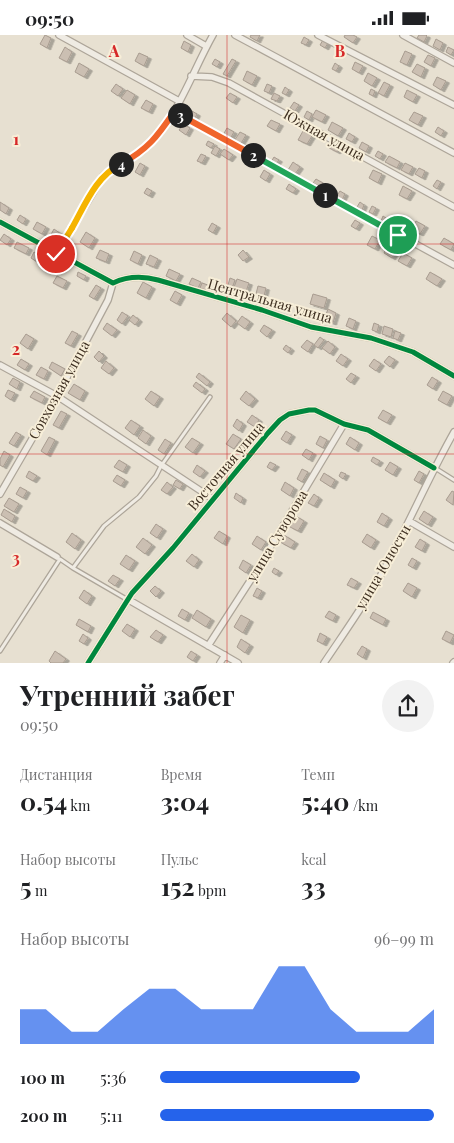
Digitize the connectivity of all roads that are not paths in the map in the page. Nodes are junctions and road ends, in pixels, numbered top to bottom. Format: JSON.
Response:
{"nodes":[{"id":1,"x":59,"y":35,"type":"edge"},
{"id":2,"x":187,"y":35,"type":"edge"},
{"id":3,"x":213,"y":35,"type":"edge"},
{"id":4,"x":235,"y":35,"type":"edge"},
{"id":5,"x":318,"y":35,"type":"edge"},
{"id":6,"x":403,"y":35,"type":"edge"},
{"id":7,"x":206,"y":46,"type":"junction"},
{"id":8,"x":454,"y":63,"type":"edge"},
{"id":9,"x":191,"y":76,"type":"junction"},
{"id":10,"x":179,"y":101,"type":"junction"},
{"id":11,"x":454,"y":105,"type":"edge"},
{"id":12,"x":174,"y":112,"type":"junction"},
{"id":13,"x":454,"y":153,"type":"edge"},
{"id":14,"x":454,"y":207,"type":"edge"},
{"id":15,"x":0,"y":222,"type":"edge"},
{"id":16,"x":56,"y":254,"type":"junction"},
{"id":17,"x":454,"y":265,"type":"edge"},
{"id":18,"x":113,"y":283,"type":"junction"},
{"id":19,"x":0,"y":365,"type":"edge"},
{"id":20,"x":454,"y":375,"type":"edge"},
{"id":21,"x":57,"y":397,"type":"junction"},
{"id":22,"x":210,"y":397,"type":"dead end"},
{"id":23,"x":344,"y":424,"type":"junction"},
{"id":24,"x":454,"y":432,"type":"edge"},
{"id":25,"x":161,"y":466,"type":"junction"},
{"id":26,"x":434,"y":468,"type":"junction"},
{"id":27,"x":454,"y":480,"type":"edge"},
{"id":28,"x":0,"y":493,"type":"edge"},
{"id":29,"x":213,"y":499,"type":"junction"},
{"id":30,"x":409,"y":521,"type":"junction"},
{"id":31,"x":0,"y":523,"type":"edge"},
{"id":32,"x":454,"y":547,"type":"edge"},
{"id":33,"x":58,"y":558,"type":"junction"},
{"id":34,"x":73,"y":568,"type":"junction"},
{"id":35,"x":128,"y":600,"type":"junction"},
{"id":36,"x":208,"y":646,"type":"junction"},
{"id":37,"x":0,"y":651,"type":"edge"},
{"id":38,"x":225,"y":655,"type":"junction"},
{"id":39,"x":88,"y":663,"type":"edge"},
{"id":40,"x":220,"y":663,"type":"edge"},
{"id":41,"x":238,"y":663,"type":"edge"},
{"id":42,"x":324,"y":663,"type":"edge"}],
"edges":[{"from":1,"to":10,"type":"street"},
{"from":2,"to":7,"type":"street"},
{"from":3,"to":7,"type":"street"},
{"from":4,"to":13,"type":"street"},
{"from":5,"to":11,"type":"street"},
{"from":6,"to":8,"type":"street"},
{"from":7,"to":9,"type":"street"},
{"from":9,"to":10,"type":"street"},
{"from":9,"to":14,"type":"street","name":"Южная улица"},
{"from":10,"to":12,"type":"street"},
{"from":12,"to":16,"type":"street"},
{"from":12,"to":17,"type":"street"},
{"from":15,"to":16,"type":"street"},
{"from":16,"to":18,"type":"street"},
{"from":18,"to":20,"type":"street","name":"Центральная улица"},
{"from":18,"to":21,"type":"street","name":"Совхозная улица"},
{"from":19,"to":21,"type":"street"},
{"from":21,"to":25,"type":"street"},
{"from":21,"to":28,"type":"street","name":"Совхозная улица"},
{"from":22,"to":25,"type":"lane"},
{"from":23,"to":26,"type":"street","name":"Восточная улица"},
{"from":23,"to":29,"type":"street","name":"Восточная улица"},
{"from":23,"to":36,"type":"street","name":"улица Суворова"},
{"from":24,"to":26,"type":"street"},
{"from":25,"to":29,"type":"street"},
{"from":25,"to":34,"type":"lane"},
{"from":26,"to":27,"type":"lane"},
{"from":26,"to":30,"type":"street","name":"улица Юности"},
{"from":29,"to":35,"type":"street","name":"Восточная улица"},
{"from":30,"to":32,"type":"street"},
{"from":30,"to":42,"type":"street","name":"улица Юности"},
{"from":31,"to":33,"type":"street"},
{"from":33,"to":34,"type":"lane"},
{"from":33,"to":37,"type":"lane"},
{"from":34,"to":35,"type":"lane"},
{"from":35,"to":36,"type":"street"},
{"from":35,"to":39,"type":"street","name":"Восточная улица"},
{"from":36,"to":38,"type":"street"},
{"from":38,"to":40,"type":"street"},
{"from":38,"to":41,"type":"street"}]}
